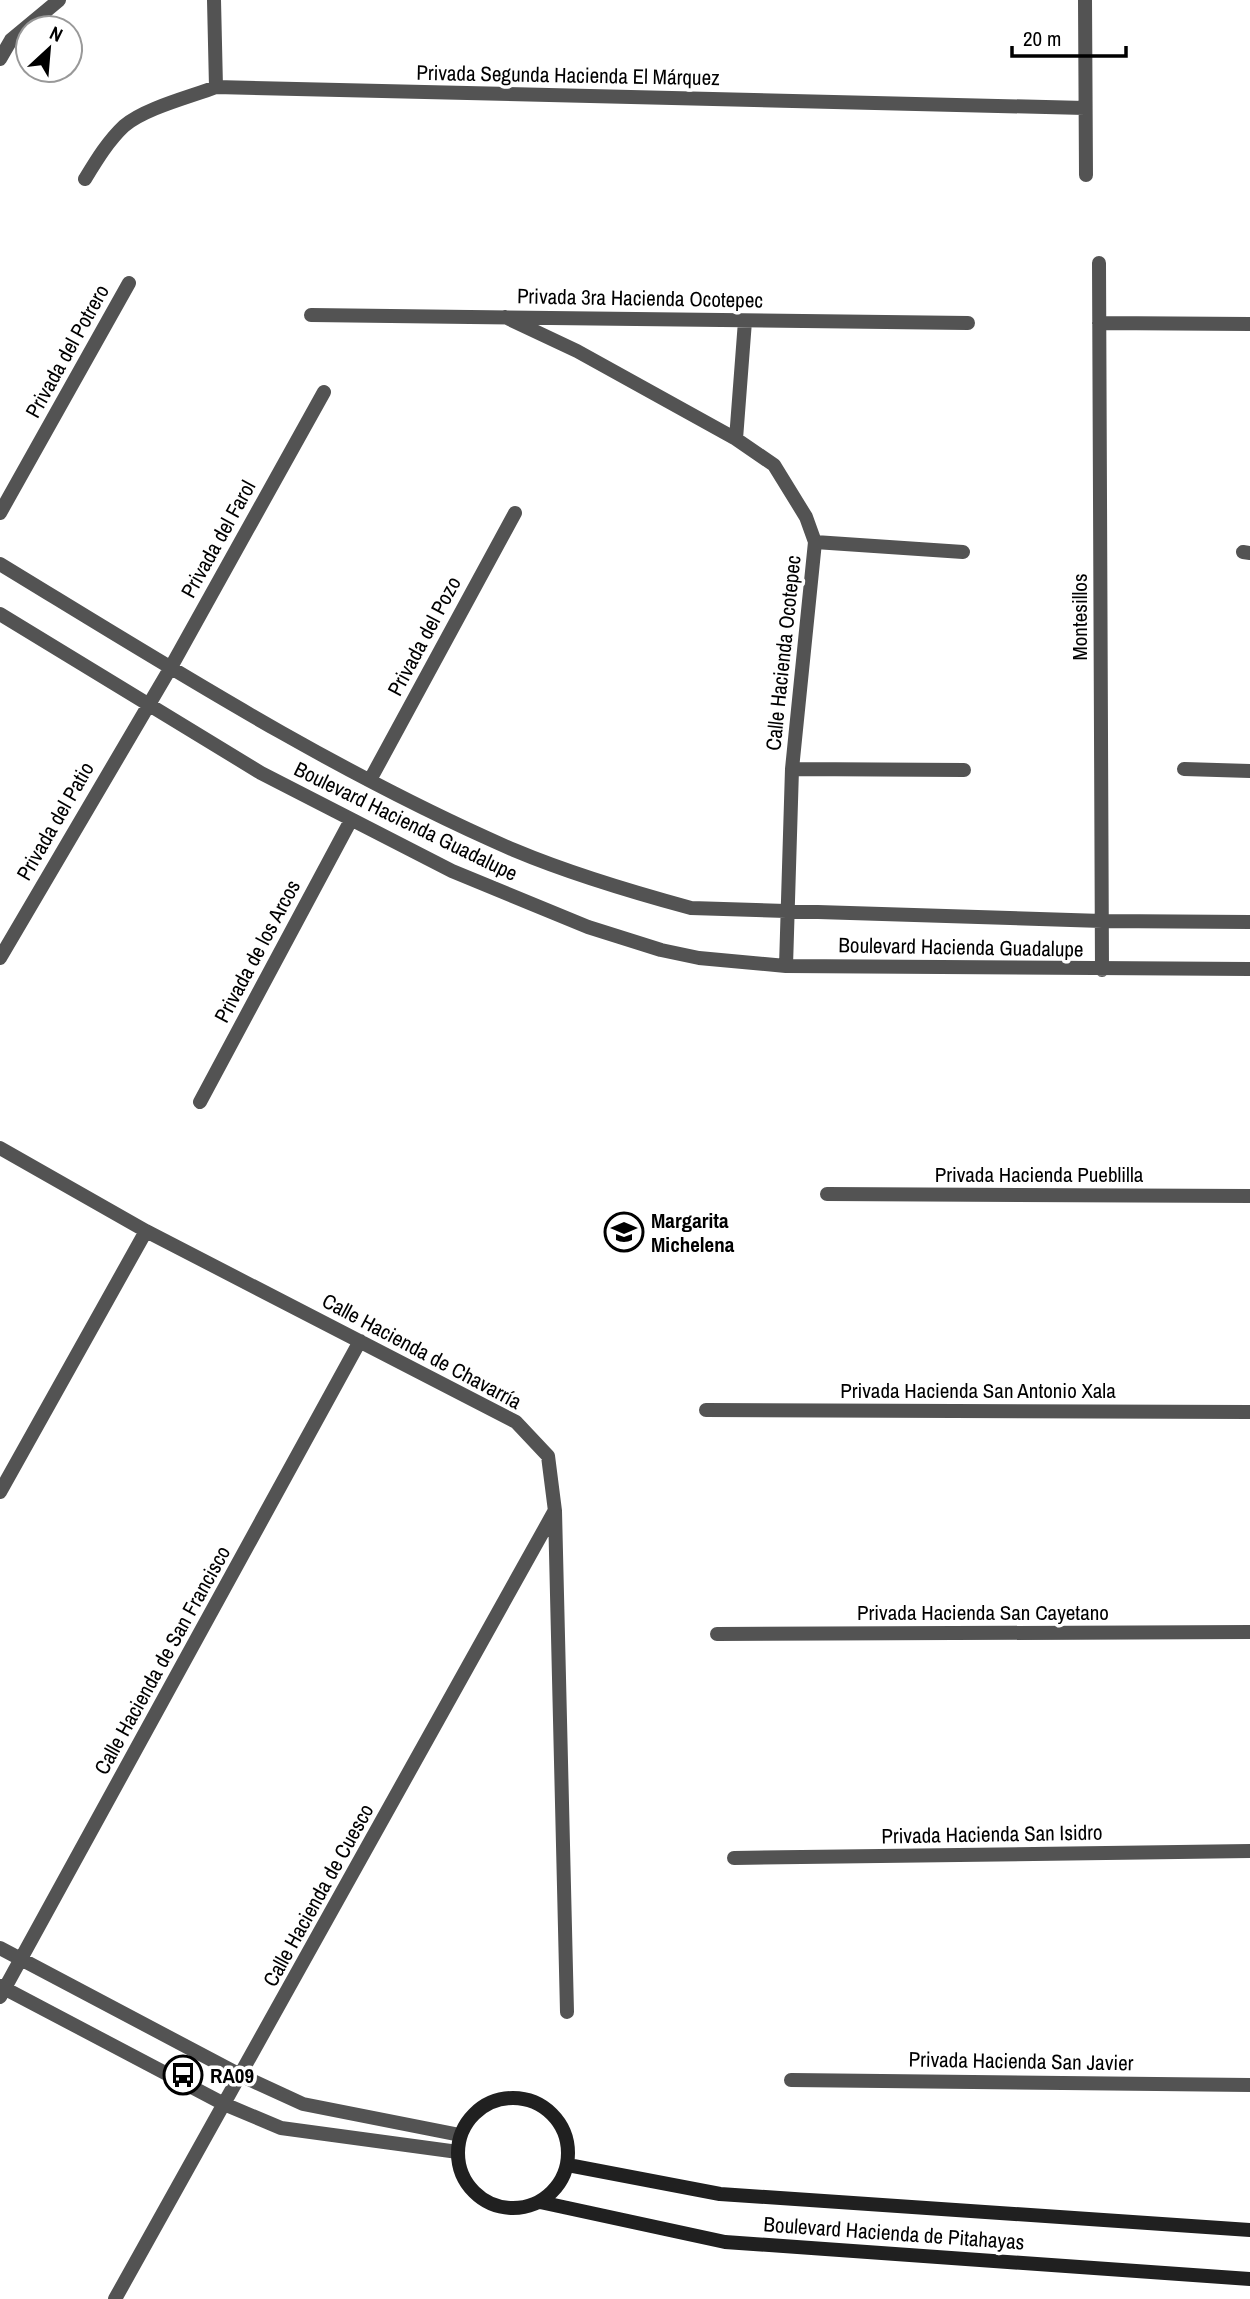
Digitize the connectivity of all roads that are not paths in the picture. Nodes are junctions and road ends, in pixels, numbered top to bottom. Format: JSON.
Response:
{"nodes":[{"id":1,"x":59,"y":0,"type":"edge"},
{"id":2,"x":214,"y":0,"type":"edge"},
{"id":3,"x":1085,"y":0,"type":"edge"},
{"id":4,"x":6,"y":36,"type":"edge"},
{"id":5,"x":0,"y":59,"type":"edge"},
{"id":6,"x":216,"y":87,"type":"junction"},
{"id":7,"x":1085,"y":108,"type":"junction"},
{"id":8,"x":1086,"y":175,"type":"dead end"},
{"id":9,"x":85,"y":179,"type":"dead end"},
{"id":10,"x":1099,"y":263,"type":"dead end"},
{"id":11,"x":129,"y":283,"type":"dead end"},
{"id":12,"x":311,"y":315,"type":"dead end"},
{"id":13,"x":505,"y":317,"type":"junction"},
{"id":14,"x":745,"y":321,"type":"junction"},
{"id":15,"x":968,"y":323,"type":"dead end"},
{"id":16,"x":1099,"y":323,"type":"junction"},
{"id":17,"x":1250,"y":324,"type":"edge"},
{"id":18,"x":324,"y":392,"type":"dead end"},
{"id":19,"x":736,"y":439,"type":"junction"},
{"id":20,"x":0,"y":513,"type":"edge"},
{"id":21,"x":515,"y":513,"type":"dead end"},
{"id":22,"x":815,"y":542,"type":"junction"},
{"id":23,"x":963,"y":552,"type":"dead end"},
{"id":24,"x":0,"y":564,"type":"edge"},
{"id":25,"x":0,"y":614,"type":"edge"},
{"id":26,"x":171,"y":667,"type":"junction"},
{"id":27,"x":146,"y":706,"type":"junction"},
{"id":28,"x":792,"y":769,"type":"junction"},
{"id":29,"x":1184,"y":769,"type":"dead end"},
{"id":30,"x":964,"y":770,"type":"dead end"},
{"id":31,"x":1250,"y":771,"type":"edge"},
{"id":32,"x":370,"y":780,"type":"junction"},
{"id":33,"x":351,"y":820,"type":"junction"},
{"id":34,"x":789,"y":911,"type":"junction"},
{"id":35,"x":1102,"y":921,"type":"junction"},
{"id":36,"x":1250,"y":922,"type":"edge"},
{"id":37,"x":0,"y":958,"type":"edge"},
{"id":38,"x":786,"y":966,"type":"junction"},
{"id":39,"x":1250,"y":969,"type":"edge"},
{"id":40,"x":1102,"y":970,"type":"junction"},
{"id":41,"x":200,"y":1102,"type":"dead end"},
{"id":42,"x":0,"y":1148,"type":"edge"},
{"id":43,"x":827,"y":1194,"type":"dead end"},
{"id":44,"x":1250,"y":1196,"type":"edge"},
{"id":45,"x":146,"y":1231,"type":"junction"},
{"id":46,"x":360,"y":1341,"type":"junction"},
{"id":47,"x":706,"y":1410,"type":"dead end"},
{"id":48,"x":1250,"y":1412,"type":"edge"},
{"id":49,"x":0,"y":1492,"type":"edge"},
{"id":50,"x":555,"y":1511,"type":"junction"},
{"id":51,"x":1250,"y":1632,"type":"edge"},
{"id":52,"x":717,"y":1634,"type":"dead end"},
{"id":53,"x":1250,"y":1852,"type":"edge"},
{"id":54,"x":734,"y":1858,"type":"dead end"},
{"id":55,"x":0,"y":1948,"type":"edge"},
{"id":56,"x":23,"y":1961,"type":"junction"},
{"id":57,"x":2,"y":1991,"type":"edge"},
{"id":58,"x":567,"y":2012,"type":"dead end"},
{"id":59,"x":242,"y":2076,"type":"junction"},
{"id":60,"x":791,"y":2080,"type":"dead end"},
{"id":61,"x":1250,"y":2085,"type":"edge"},
{"id":62,"x":225,"y":2104,"type":"junction"},
{"id":63,"x":460,"y":2135,"type":"junction"},
{"id":64,"x":458,"y":2152,"type":"junction"},
{"id":65,"x":568,"y":2165,"type":"junction"},
{"id":66,"x":540,"y":2202,"type":"junction"},
{"id":67,"x":1250,"y":2230,"type":"edge"},
{"id":68,"x":1250,"y":2280,"type":"edge"},
{"id":69,"x":115,"y":2299,"type":"edge"}],
"edges":[{"from":1,"to":4,"type":"street"},
{"from":2,"to":6,"type":"street"},
{"from":3,"to":7,"type":"street"},
{"from":4,"to":5,"type":"street"},
{"from":6,"to":7,"type":"street","name":"Privada Segunda Hacienda El Márquez"},
{"from":6,"to":9,"type":"street","name":"Privada Segunda Hacienda El Márquez"},
{"from":7,"to":8,"type":"street"},
{"from":10,"to":16,"type":"street","name":"Montesillos"},
{"from":11,"to":20,"type":"street","name":"Privada del Potrero"},
{"from":12,"to":13,"type":"street","name":"Privada 3ra Hacienda Ocotepec"},
{"from":13,"to":14,"type":"street","name":"Privada 3ra Hacienda Ocotepec"},
{"from":13,"to":19,"type":"street","name":"Calle Hacienda Ocotepec"},
{"from":14,"to":15,"type":"street","name":"Privada 3ra Hacienda Ocotepec"},
{"from":14,"to":19,"type":"street"},
{"from":16,"to":17,"type":"street"},
{"from":16,"to":35,"type":"street","name":"Montesillos"},
{"from":18,"to":26,"type":"street","name":"Privada del Farol"},
{"from":19,"to":22,"type":"street","name":"Calle Hacienda Ocotepec"},
{"from":21,"to":32,"type":"street","name":"Privada del Pozo"},
{"from":22,"to":23,"type":"street"},
{"from":22,"to":28,"type":"street","name":"Calle Hacienda Ocotepec"},
{"from":24,"to":26,"type":"street","name":"Boulevard Hacienda Guadalupe"},
{"from":25,"to":27,"type":"street","name":"Boulevard Hacienda Guadalupe"},
{"from":26,"to":27,"type":"street","name":"Privada del Farol"},
{"from":26,"to":32,"type":"street","name":"Boulevard Hacienda Guadalupe"},
{"from":27,"to":33,"type":"street","name":"Boulevard Hacienda Guadalupe"},
{"from":27,"to":37,"type":"street","name":"Privada del Patio"},
{"from":28,"to":30,"type":"street"},
{"from":28,"to":34,"type":"street","name":"Calle Hacienda Ocotepec"},
{"from":29,"to":31,"type":"street"},
{"from":32,"to":34,"type":"street","name":"Boulevard Hacienda Guadalupe"},
{"from":33,"to":38,"type":"street","name":"Boulevard Hacienda Guadalupe"},
{"from":33,"to":41,"type":"street","name":"Privada de los Arcos"},
{"from":34,"to":35,"type":"street","name":"Boulevard Hacienda Guadalupe"},
{"from":34,"to":38,"type":"street","name":"Calle Hacienda Ocotepec"},
{"from":35,"to":36,"type":"street","name":"Boulevard Hacienda Guadalupe"},
{"from":35,"to":40,"type":"street","name":"Montesillos"},
{"from":38,"to":40,"type":"street","name":"Boulevard Hacienda Guadalupe"},
{"from":39,"to":40,"type":"street","name":"Boulevard Hacienda Guadalupe"},
{"from":42,"to":45,"type":"street","name":"Calle Hacienda de Chavarría"},
{"from":43,"to":44,"type":"street","name":"Privada Hacienda Pueblilla"},
{"from":45,"to":46,"type":"street","name":"Calle Hacienda de Chavarría"},
{"from":45,"to":49,"type":"street"},
{"from":46,"to":50,"type":"street","name":"Calle Hacienda de Chavarría"},
{"from":46,"to":56,"type":"street","name":"Calle Hacienda de San Francisco"},
{"from":47,"to":48,"type":"street","name":"Privada Hacienda San Antonio Xala"},
{"from":50,"to":58,"type":"street","name":"Calle Hacienda de Chavarría"},
{"from":50,"to":59,"type":"street","name":"Calle Hacienda de Cuesco"},
{"from":51,"to":52,"type":"street","name":"Privada Hacienda San Cayetano"},
{"from":53,"to":54,"type":"street","name":"Privada Hacienda San Isidro"},
{"from":55,"to":56,"type":"street"},
{"from":56,"to":57,"type":"street","name":"Calle Hacienda de San Francisco"},
{"from":56,"to":59,"type":"street"},
{"from":57,"to":62,"type":"street"},
{"from":59,"to":62,"type":"street","name":"Calle Hacienda de Cuesco"},
{"from":59,"to":63,"type":"street"},
{"from":60,"to":61,"type":"street","name":"Privada Hacienda San Javier"},
{"from":62,"to":64,"type":"street"},
{"from":62,"to":69,"type":"street","name":"Calle Hacienda de Cuesco"},
{"from":63,"to":64,"type":"street"},
{"from":63,"to":65,"type":"street"},
{"from":64,"to":66,"type":"street"},
{"from":65,"to":66,"type":"street"},
{"from":65,"to":67,"type":"street","name":"Boulevard Hacienda de Pitahayas"},
{"from":66,"to":68,"type":"street","name":"Boulevard Hacienda de Pitahayas"}]}
